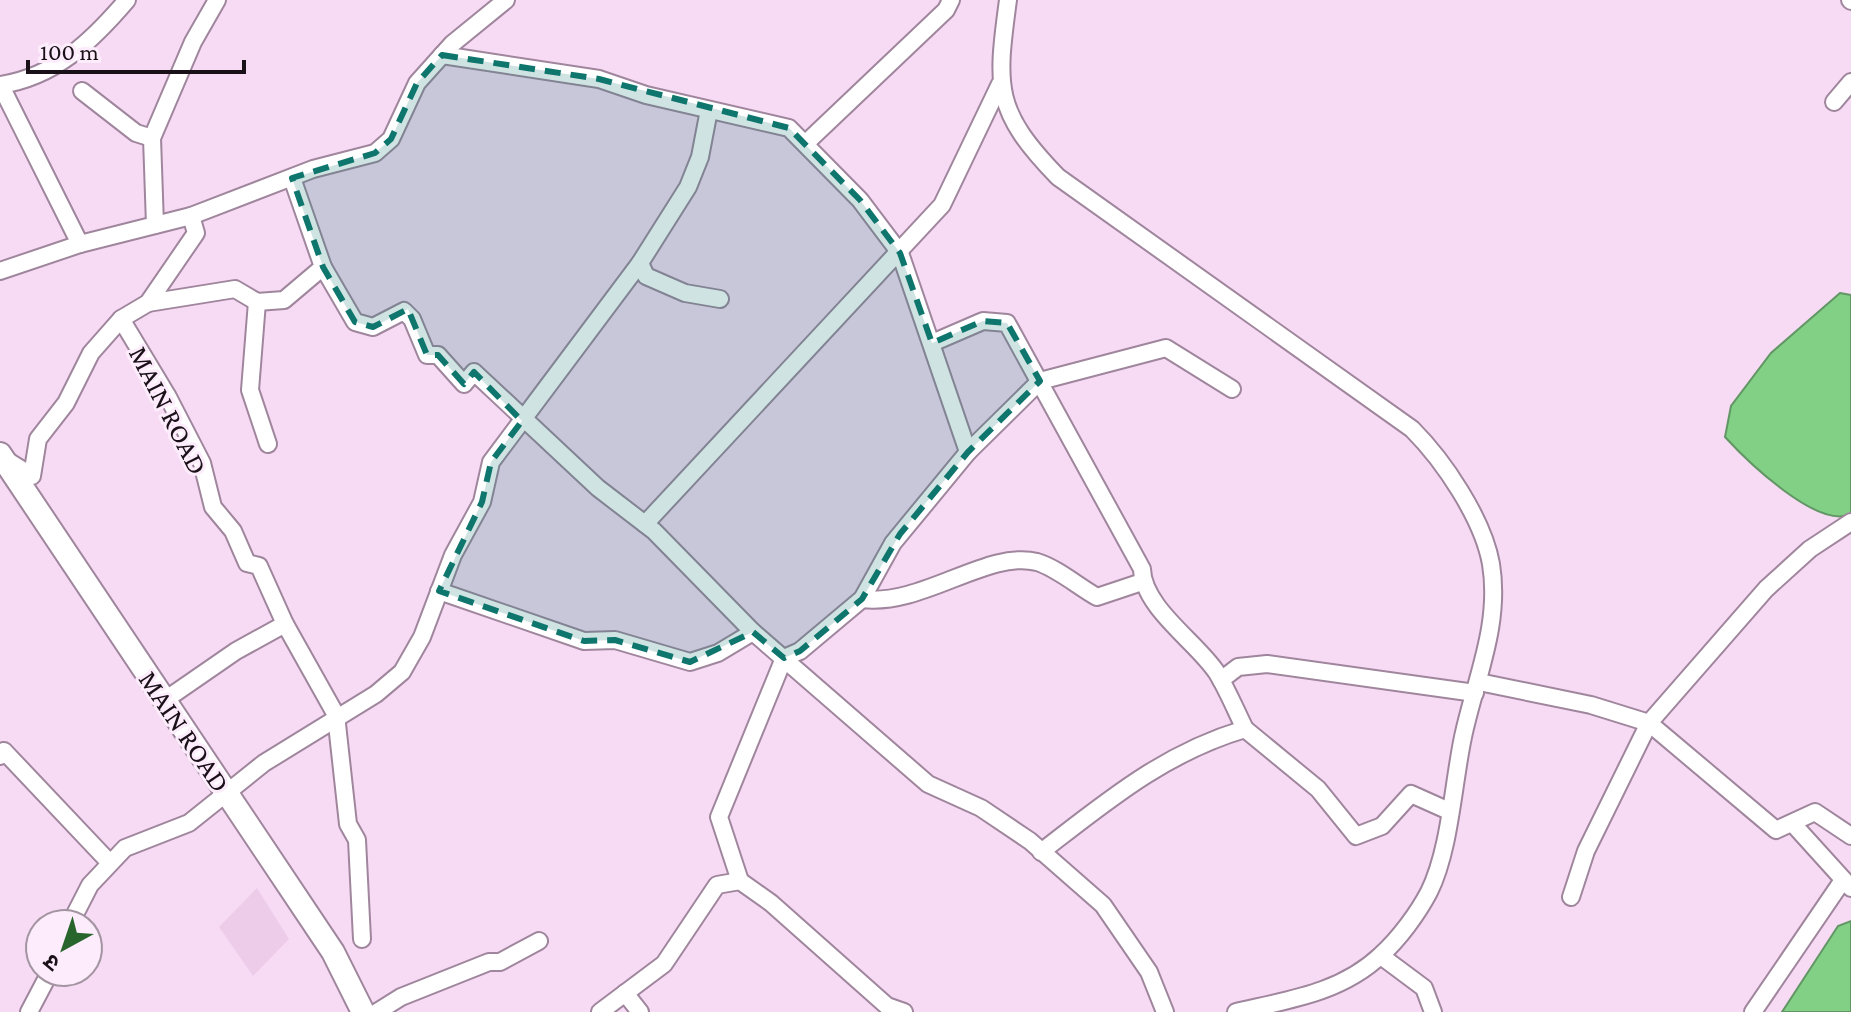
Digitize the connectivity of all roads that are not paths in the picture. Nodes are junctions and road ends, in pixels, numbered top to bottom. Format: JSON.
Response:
{"nodes":[{"id":1,"x":127,"y":0,"type":"edge"},
{"id":2,"x":217,"y":0,"type":"edge"},
{"id":3,"x":506,"y":0,"type":"edge"},
{"id":4,"x":951,"y":0,"type":"edge"},
{"id":5,"x":1008,"y":0,"type":"edge"},
{"id":6,"x":442,"y":55,"type":"junction"},
{"id":7,"x":1851,"y":82,"type":"edge"},
{"id":8,"x":1000,"y":84,"type":"junction"},
{"id":9,"x":0,"y":85,"type":"edge"},
{"id":10,"x":82,"y":91,"type":"dead end"},
{"id":11,"x":1834,"y":102,"type":"dead end"},
{"id":12,"x":709,"y":110,"type":"junction"},
{"id":13,"x":152,"y":138,"type":"junction"},
{"id":14,"x":806,"y":143,"type":"junction"},
{"id":15,"x":292,"y":178,"type":"junction"},
{"id":16,"x":191,"y":216,"type":"junction"},
{"id":17,"x":155,"y":225,"type":"junction"},
{"id":18,"x":80,"y":244,"type":"junction"},
{"id":19,"x":900,"y":253,"type":"junction"},
{"id":20,"x":640,"y":263,"type":"junction"},
{"id":21,"x":323,"y":267,"type":"junction"},
{"id":22,"x":0,"y":271,"type":"edge"},
{"id":23,"x":720,"y":299,"type":"dead end"},
{"id":24,"x":257,"y":302,"type":"junction"},
{"id":25,"x":148,"y":303,"type":"junction"},
{"id":26,"x":121,"y":319,"type":"junction"},
{"id":27,"x":932,"y":343,"type":"junction"},
{"id":28,"x":1040,"y":381,"type":"junction"},
{"id":29,"x":1232,"y":389,"type":"dead end"},
{"id":30,"x":522,"y":421,"type":"junction"},
{"id":31,"x":268,"y":444,"type":"dead end"},
{"id":32,"x":968,"y":452,"type":"junction"},
{"id":33,"x":1,"y":457,"type":"edge"},
{"id":34,"x":645,"y":524,"type":"junction"},
{"id":35,"x":1847,"y":529,"type":"edge"},
{"id":36,"x":1142,"y":582,"type":"junction"},
{"id":37,"x":439,"y":591,"type":"junction"},
{"id":38,"x":862,"y":599,"type":"junction"},
{"id":39,"x":285,"y":624,"type":"junction"},
{"id":40,"x":753,"y":632,"type":"junction"},
{"id":41,"x":784,"y":658,"type":"junction"},
{"id":42,"x":1221,"y":680,"type":"junction"},
{"id":43,"x":1477,"y":687,"type":"junction"},
{"id":44,"x":165,"y":700,"type":"junction"},
{"id":45,"x":336,"y":715,"type":"junction"},
{"id":46,"x":1649,"y":723,"type":"junction"},
{"id":47,"x":1245,"y":729,"type":"junction"},
{"id":48,"x":0,"y":756,"type":"edge"},
{"id":49,"x":227,"y":793,"type":"junction"},
{"id":50,"x":1449,"y":811,"type":"junction"},
{"id":51,"x":1794,"y":825,"type":"junction"},
{"id":52,"x":1851,"y":836,"type":"edge"},
{"id":53,"x":1041,"y":852,"type":"junction"},
{"id":54,"x":110,"y":863,"type":"junction"},
{"id":55,"x":740,"y":881,"type":"junction"},
{"id":56,"x":1847,"y":884,"type":"edge"},
{"id":57,"x":1571,"y":897,"type":"dead end"},
{"id":58,"x":78,"y":908,"type":"edge"},
{"id":59,"x":362,"y":939,"type":"dead end"},
{"id":60,"x":539,"y":941,"type":"dead end"},
{"id":61,"x":1381,"y":956,"type":"junction"},
{"id":62,"x":43,"y":988,"type":"edge"},
{"id":63,"x":625,"y":993,"type":"junction"},
{"id":64,"x":34,"y":1009,"type":"edge"},
{"id":65,"x":363,"y":1012,"type":"edge"},
{"id":66,"x":377,"y":1012,"type":"edge"},
{"id":67,"x":600,"y":1012,"type":"edge"},
{"id":68,"x":640,"y":1012,"type":"edge"},
{"id":69,"x":904,"y":1012,"type":"edge"},
{"id":70,"x":1165,"y":1012,"type":"edge"},
{"id":71,"x":1236,"y":1012,"type":"edge"},
{"id":72,"x":1433,"y":1012,"type":"edge"},
{"id":73,"x":1753,"y":1012,"type":"edge"}],
"edges":[{"from":1,"to":9,"type":"street"},
{"from":2,"to":13,"type":"street"},
{"from":3,"to":6,"type":"street"},
{"from":4,"to":14,"type":"street"},
{"from":5,"to":8,"type":"street"},
{"from":6,"to":12,"type":"street"},
{"from":6,"to":15,"type":"street"},
{"from":7,"to":11,"type":"street"},
{"from":8,"to":19,"type":"street"},
{"from":8,"to":43,"type":"street"},
{"from":9,"to":18,"type":"street"},
{"from":10,"to":13,"type":"street"},
{"from":12,"to":14,"type":"street"},
{"from":12,"to":20,"type":"street"},
{"from":13,"to":17,"type":"street"},
{"from":14,"to":19,"type":"street"},
{"from":15,"to":16,"type":"street"},
{"from":15,"to":21,"type":"street"},
{"from":16,"to":17,"type":"street"},
{"from":16,"to":25,"type":"street"},
{"from":17,"to":18,"type":"street"},
{"from":18,"to":22,"type":"street"},
{"from":19,"to":27,"type":"street"},
{"from":19,"to":34,"type":"street"},
{"from":20,"to":23,"type":"street"},
{"from":20,"to":30,"type":"street"},
{"from":21,"to":24,"type":"street"},
{"from":21,"to":30,"type":"street"},
{"from":24,"to":25,"type":"street"},
{"from":24,"to":31,"type":"street"},
{"from":25,"to":26,"type":"street"},
{"from":26,"to":33,"type":"street"},
{"from":26,"to":39,"type":"street","name":"MAIN ROAD"},
{"from":27,"to":28,"type":"street"},
{"from":27,"to":32,"type":"street"},
{"from":28,"to":29,"type":"street"},
{"from":28,"to":32,"type":"street"},
{"from":28,"to":36,"type":"street"},
{"from":30,"to":34,"type":"street"},
{"from":30,"to":37,"type":"street"},
{"from":32,"to":38,"type":"street"},
{"from":33,"to":44,"type":"street","name":"MAIN ROAD"},
{"from":34,"to":40,"type":"street"},
{"from":35,"to":46,"type":"street"},
{"from":36,"to":38,"type":"street"},
{"from":36,"to":42,"type":"street"},
{"from":37,"to":40,"type":"street"},
{"from":37,"to":45,"type":"street"},
{"from":38,"to":41,"type":"street"},
{"from":39,"to":44,"type":"street","name":"MAIN ROAD"},
{"from":39,"to":45,"type":"street"},
{"from":40,"to":41,"type":"street"},
{"from":41,"to":53,"type":"street"},
{"from":41,"to":55,"type":"street"},
{"from":42,"to":43,"type":"street"},
{"from":42,"to":47,"type":"street"},
{"from":43,"to":46,"type":"street"},
{"from":43,"to":50,"type":"street"},
{"from":44,"to":49,"type":"street","name":"MAIN ROAD"},
{"from":45,"to":49,"type":"street"},
{"from":45,"to":59,"type":"street"},
{"from":46,"to":51,"type":"street"},
{"from":46,"to":57,"type":"street"},
{"from":47,"to":50,"type":"street"},
{"from":47,"to":53,"type":"street"},
{"from":48,"to":54,"type":"street"},
{"from":49,"to":54,"type":"street"},
{"from":49,"to":65,"type":"street","name":"MAIN ROAD"},
{"from":50,"to":61,"type":"street"},
{"from":51,"to":52,"type":"street"},
{"from":51,"to":56,"type":"street"},
{"from":53,"to":70,"type":"street"},
{"from":54,"to":58,"type":"street"},
{"from":55,"to":63,"type":"street"},
{"from":55,"to":69,"type":"street"},
{"from":56,"to":73,"type":"street"},
{"from":60,"to":66,"type":"street"},
{"from":61,"to":71,"type":"street"},
{"from":61,"to":72,"type":"street"},
{"from":62,"to":64,"type":"street"},
{"from":63,"to":67,"type":"street"},
{"from":63,"to":68,"type":"street"}]}
